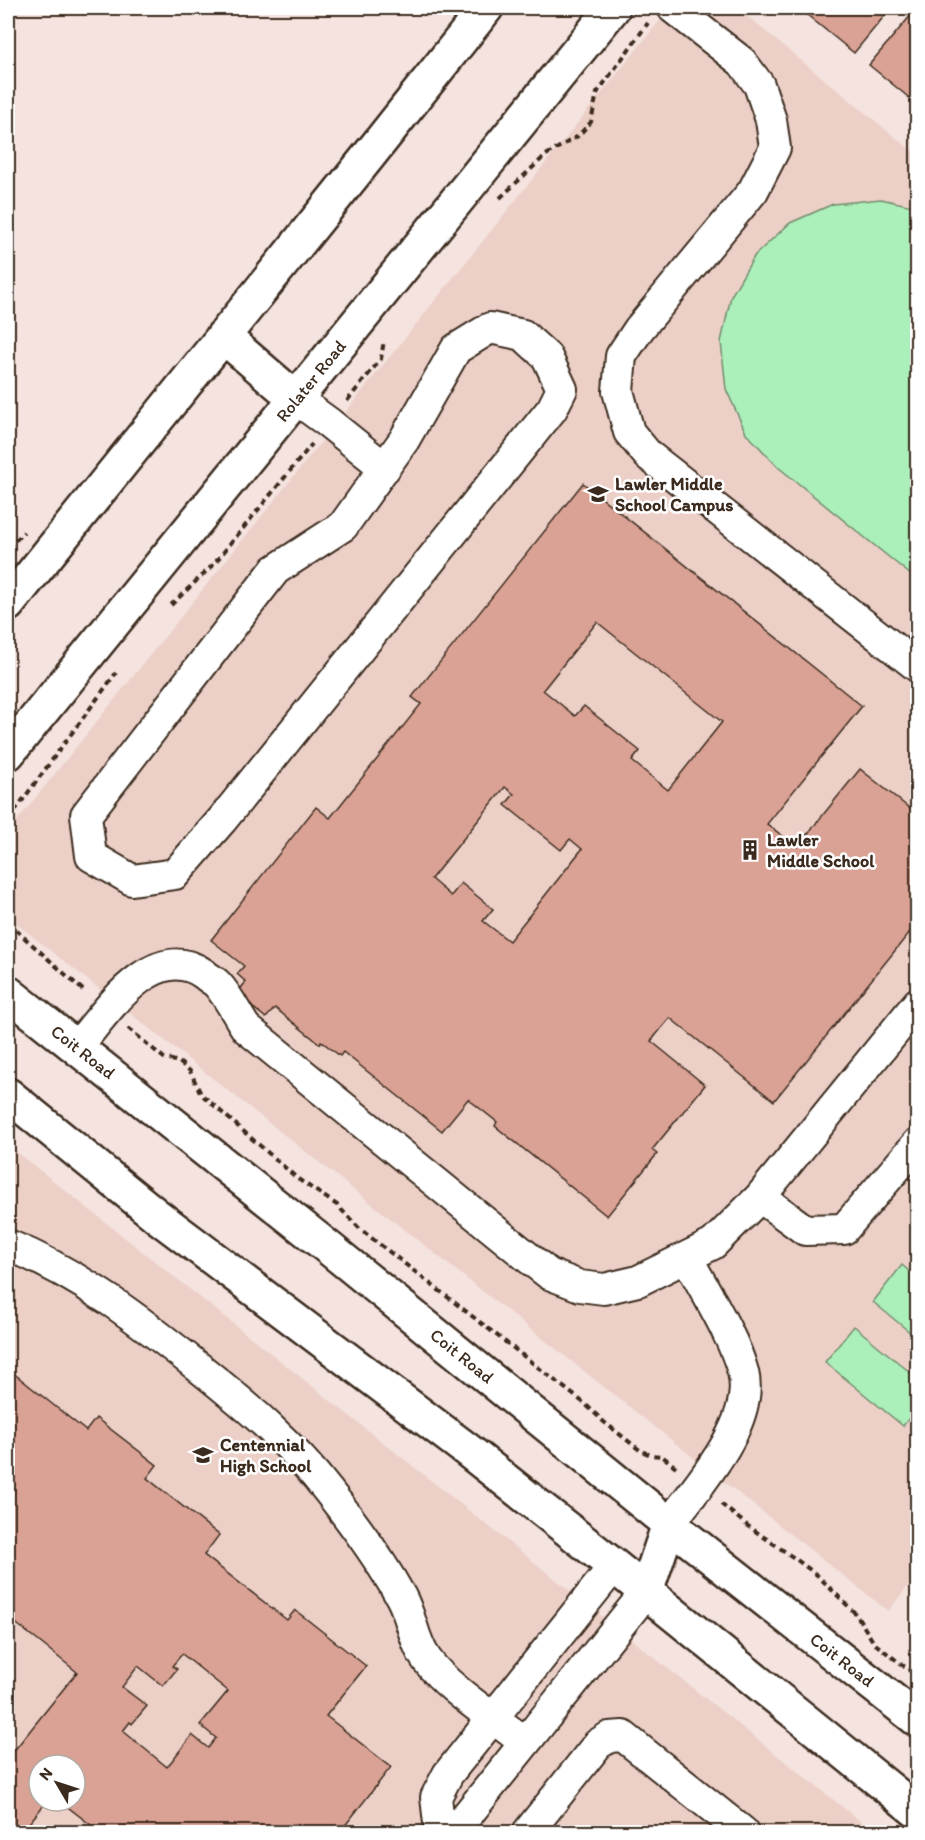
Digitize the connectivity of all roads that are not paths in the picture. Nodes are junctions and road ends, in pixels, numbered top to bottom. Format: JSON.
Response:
{"nodes":[{"id":1,"x":486,"y":8,"type":"edge"},
{"id":2,"x":613,"y":8,"type":"edge"},
{"id":3,"x":674,"y":8,"type":"edge"},
{"id":4,"x":223,"y":336,"type":"junction"},
{"id":5,"x":296,"y":399,"type":"junction"},
{"id":6,"x":385,"y":468,"type":"junction"},
{"id":7,"x":8,"y":604,"type":"edge"},
{"id":8,"x":918,"y":667,"type":"edge"},
{"id":9,"x":8,"y":753,"type":"edge"},
{"id":10,"x":8,"y":993,"type":"edge"},
{"id":11,"x":918,"y":1003,"type":"edge"},
{"id":12,"x":76,"y":1047,"type":"junction"},
{"id":13,"x":8,"y":1095,"type":"edge"},
{"id":14,"x":918,"y":1143,"type":"edge"},
{"id":15,"x":760,"y":1197,"type":"junction"},
{"id":16,"x":8,"y":1245,"type":"edge"},
{"id":17,"x":687,"y":1257,"type":"junction"},
{"id":18,"x":669,"y":1524,"type":"junction"},
{"id":19,"x":614,"y":1566,"type":"junction"},
{"id":20,"x":646,"y":1592,"type":"junction"},
{"id":21,"x":494,"y":1717,"type":"junction"},
{"id":22,"x":918,"y":1720,"type":"edge"},
{"id":23,"x":524,"y":1742,"type":"junction"},
{"id":24,"x":918,"y":1812,"type":"edge"},
{"id":25,"x":441,"y":1833,"type":"edge"},
{"id":26,"x":528,"y":1833,"type":"edge"},
{"id":27,"x":743,"y":1833,"type":"edge"}],
"edges":[{"from":1,"to":4,"type":"main road"},
{"from":2,"to":5,"type":"main road","name":"Rolater Road"},
{"from":3,"to":8,"type":"lane"},
{"from":4,"to":5,"type":"main road"},
{"from":4,"to":7,"type":"main road"},
{"from":5,"to":6,"type":"lane"},
{"from":5,"to":9,"type":"main road","name":"Rolater Road"},
{"from":6,"to":6,"type":"lane"},
{"from":10,"to":12,"type":"main road","name":"Coit Road"},
{"from":11,"to":15,"type":"lane"},
{"from":12,"to":17,"type":"lane"},
{"from":12,"to":18,"type":"main road","name":"Coit Road"},
{"from":13,"to":19,"type":"main road"},
{"from":14,"to":15,"type":"lane"},
{"from":15,"to":17,"type":"lane"},
{"from":16,"to":21,"type":"lane"},
{"from":17,"to":18,"type":"lane"},
{"from":18,"to":19,"type":"main road"},
{"from":18,"to":20,"type":"main road"},
{"from":18,"to":22,"type":"main road","name":"Coit Road"},
{"from":19,"to":20,"type":"main road"},
{"from":19,"to":21,"type":"lane"},
{"from":20,"to":23,"type":"lane"},
{"from":20,"to":24,"type":"main road"},
{"from":21,"to":23,"type":"lane"},
{"from":21,"to":25,"type":"lane"},
{"from":23,"to":25,"type":"lane"},
{"from":26,"to":27,"type":"lane"}]}
